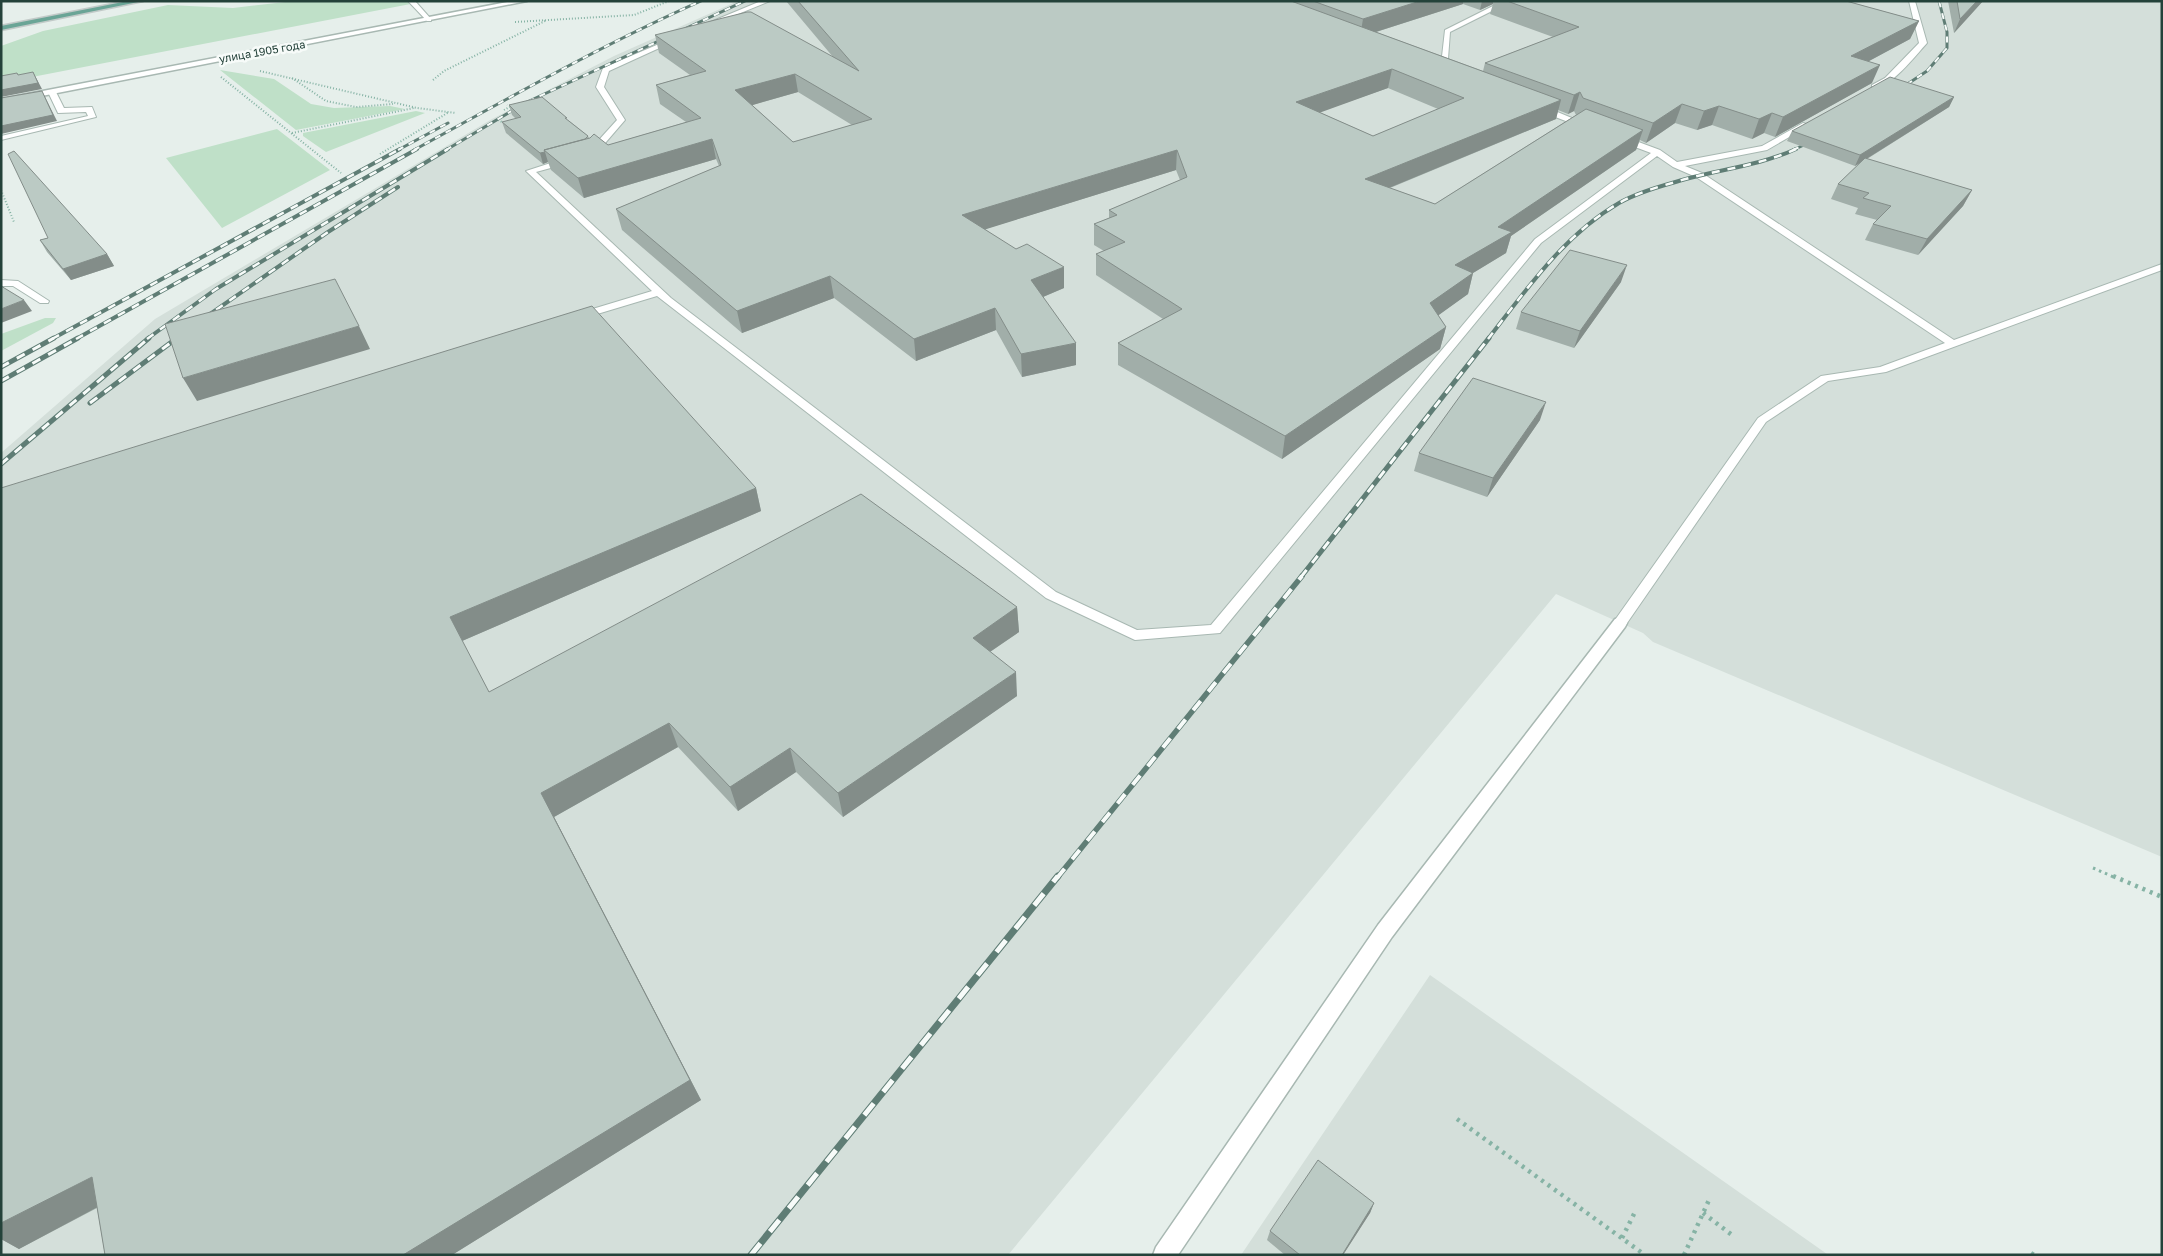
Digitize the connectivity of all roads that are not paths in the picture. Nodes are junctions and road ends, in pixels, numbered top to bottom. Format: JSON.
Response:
{"nodes":[{"id":1,"x":140,"y":1,"type":"edge"},
{"id":2,"x":411,"y":1,"type":"edge"},
{"id":3,"x":524,"y":1,"type":"edge"},
{"id":4,"x":767,"y":1,"type":"edge"},
{"id":5,"x":1510,"y":1,"type":"edge"},
{"id":6,"x":1912,"y":1,"type":"edge"},
{"id":7,"x":429,"y":20,"type":"junction"},
{"id":8,"x":1,"y":30,"type":"edge"},
{"id":9,"x":1433,"y":69,"type":"edge"},
{"id":10,"x":1442,"y":72,"type":"junction"},
{"id":11,"x":1452,"y":76,"type":"edge"},
{"id":12,"x":52,"y":92,"type":"junction"},
{"id":13,"x":1864,"y":94,"type":"edge"},
{"id":14,"x":1,"y":102,"type":"edge"},
{"id":15,"x":1526,"y":103,"type":"edge"},
{"id":16,"x":1814,"y":121,"type":"edge"},
{"id":17,"x":1592,"y":128,"type":"edge"},
{"id":18,"x":1610,"y":134,"type":"edge"},
{"id":19,"x":1,"y":138,"type":"edge"},
{"id":20,"x":1657,"y":152,"type":"junction"},
{"id":21,"x":1676,"y":165,"type":"junction"},
{"id":22,"x":2162,"y":267,"type":"edge"},
{"id":23,"x":1,"y":282,"type":"edge"},
{"id":24,"x":658,"y":292,"type":"junction"},
{"id":25,"x":44,"y":301,"type":"dead end"},
{"id":26,"x":572,"y":318,"type":"edge"},
{"id":27,"x":1953,"y":344,"type":"junction"},
{"id":28,"x":1620,"y":623,"type":"joint"},
{"id":29,"x":1164,"y":1255,"type":"edge"}],
"edges":[{"from":1,"to":8,"type":"main road"},
{"from":2,"to":7,"type":"lane"},
{"from":3,"to":7,"type":"street","name":"улица 1905 года"},
{"from":4,"to":24,"type":"lane"},
{"from":5,"to":10,"type":"lane"},
{"from":6,"to":13,"type":"lane"},
{"from":7,"to":12,"type":"street","name":"улица 1905 года"},
{"from":9,"to":10,"type":"lane"},
{"from":10,"to":11,"type":"lane"},
{"from":12,"to":14,"type":"street","name":"улица 1905 года"},
{"from":12,"to":19,"type":"lane"},
{"from":15,"to":17,"type":"lane"},
{"from":16,"to":21,"type":"lane"},
{"from":18,"to":20,"type":"lane"},
{"from":20,"to":21,"type":"lane"},
{"from":20,"to":24,"type":"lane"},
{"from":21,"to":27,"type":"lane"},
{"from":22,"to":27,"type":"lane"},
{"from":23,"to":25,"type":"lane"},
{"from":24,"to":26,"type":"lane"},
{"from":27,"to":28,"type":"lane"},
{"from":28,"to":29,"type":"street"}]}
